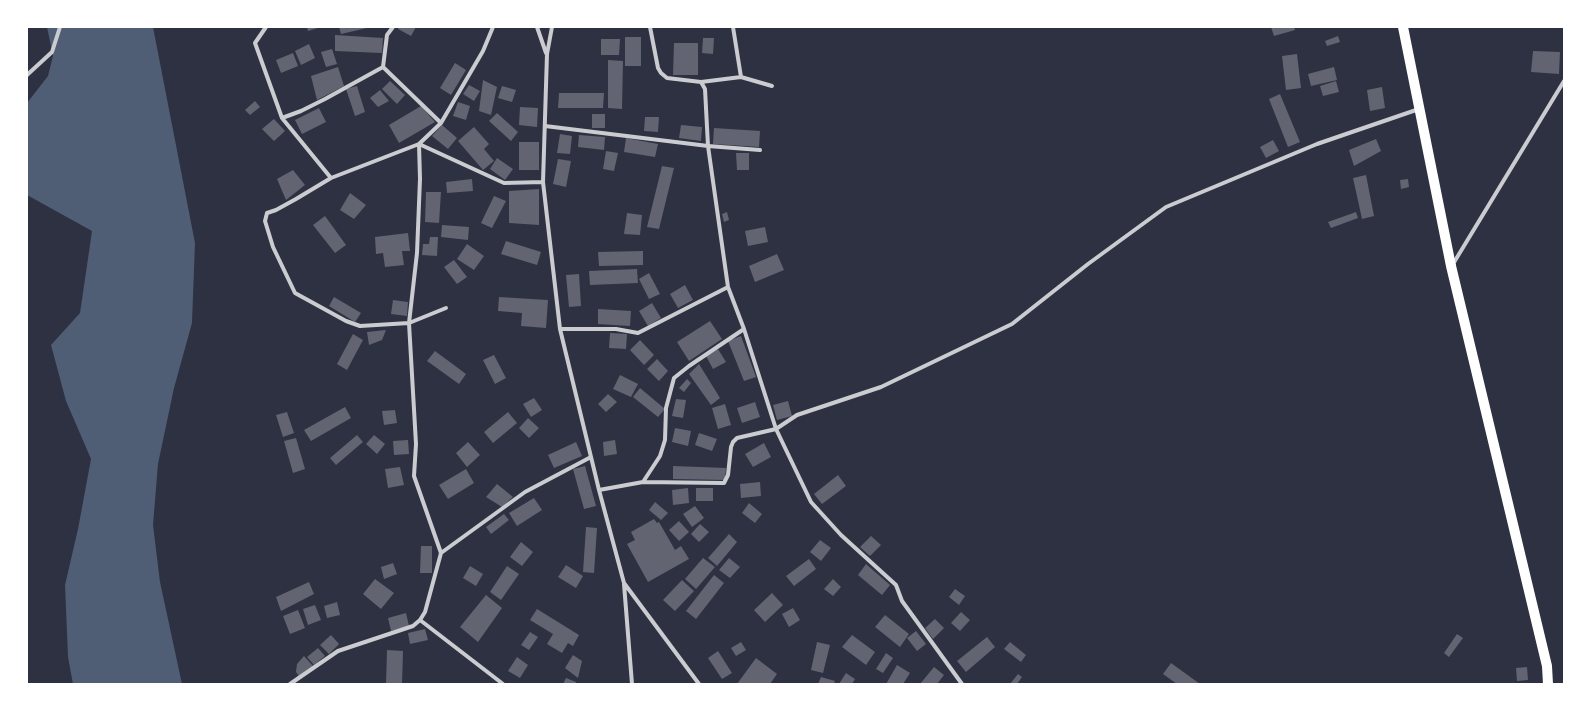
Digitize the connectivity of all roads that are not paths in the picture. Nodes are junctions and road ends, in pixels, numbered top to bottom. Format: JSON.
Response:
{"nodes":[{"id":1,"x":60,"y":27,"type":"edge"},
{"id":2,"x":266,"y":27,"type":"edge"},
{"id":3,"x":393,"y":27,"type":"edge"},
{"id":4,"x":493,"y":27,"type":"edge"},
{"id":5,"x":537,"y":27,"type":"edge"},
{"id":6,"x":552,"y":27,"type":"edge"},
{"id":7,"x":650,"y":27,"type":"edge"},
{"id":8,"x":733,"y":27,"type":"edge"},
{"id":9,"x":1403,"y":27,"type":"edge"},
{"id":10,"x":547,"y":54,"type":"junction"},
{"id":11,"x":383,"y":67,"type":"junction"},
{"id":12,"x":27,"y":75,"type":"edge"},
{"id":13,"x":741,"y":77,"type":"junction"},
{"id":14,"x":1564,"y":81,"type":"edge"},
{"id":15,"x":701,"y":82,"type":"junction"},
{"id":16,"x":772,"y":86,"type":"dead end"},
{"id":17,"x":1420,"y":109,"type":"junction"},
{"id":18,"x":282,"y":118,"type":"junction"},
{"id":19,"x":441,"y":123,"type":"junction"},
{"id":20,"x":545,"y":126,"type":"junction"},
{"id":21,"x":419,"y":144,"type":"junction"},
{"id":22,"x":708,"y":146,"type":"junction"},
{"id":23,"x":760,"y":150,"type":"dead end"},
{"id":24,"x":331,"y":178,"type":"junction"},
{"id":25,"x":543,"y":182,"type":"junction"},
{"id":26,"x":1451,"y":266,"type":"junction"},
{"id":27,"x":728,"y":288,"type":"junction"},
{"id":28,"x":446,"y":308,"type":"dead end"},
{"id":29,"x":409,"y":323,"type":"junction"},
{"id":30,"x":560,"y":329,"type":"junction"},
{"id":31,"x":744,"y":329,"type":"junction"},
{"id":32,"x":776,"y":429,"type":"junction"},
{"id":33,"x":591,"y":457,"type":"junction"},
{"id":34,"x":643,"y":482,"type":"junction"},
{"id":35,"x":599,"y":490,"type":"junction"},
{"id":36,"x":441,"y":553,"type":"junction"},
{"id":37,"x":624,"y":584,"type":"junction"},
{"id":38,"x":420,"y":620,"type":"junction"},
{"id":39,"x":290,"y":684,"type":"edge"},
{"id":40,"x":503,"y":684,"type":"edge"},
{"id":41,"x":632,"y":684,"type":"edge"},
{"id":42,"x":699,"y":684,"type":"edge"},
{"id":43,"x":962,"y":684,"type":"edge"},
{"id":44,"x":1548,"y":684,"type":"edge"}],
"edges":[{"from":1,"to":12,"type":"street"},
{"from":2,"to":18,"type":"street"},
{"from":3,"to":11,"type":"street"},
{"from":4,"to":19,"type":"street"},
{"from":5,"to":10,"type":"street"},
{"from":6,"to":10,"type":"street"},
{"from":7,"to":15,"type":"street"},
{"from":8,"to":13,"type":"street"},
{"from":9,"to":17,"type":"main road"},
{"from":10,"to":20,"type":"street"},
{"from":11,"to":18,"type":"street"},
{"from":11,"to":19,"type":"street"},
{"from":13,"to":15,"type":"street"},
{"from":13,"to":16,"type":"street"},
{"from":14,"to":26,"type":"street"},
{"from":15,"to":22,"type":"street"},
{"from":17,"to":26,"type":"main road"},
{"from":17,"to":32,"type":"street"},
{"from":18,"to":24,"type":"street"},
{"from":19,"to":21,"type":"street"},
{"from":20,"to":22,"type":"street"},
{"from":20,"to":25,"type":"street"},
{"from":21,"to":24,"type":"street"},
{"from":21,"to":25,"type":"street"},
{"from":21,"to":29,"type":"street"},
{"from":22,"to":23,"type":"street"},
{"from":22,"to":27,"type":"street"},
{"from":24,"to":29,"type":"street"},
{"from":25,"to":30,"type":"street"},
{"from":26,"to":44,"type":"main road"},
{"from":27,"to":30,"type":"street"},
{"from":27,"to":31,"type":"street"},
{"from":28,"to":29,"type":"street"},
{"from":29,"to":36,"type":"street"},
{"from":30,"to":33,"type":"street"},
{"from":31,"to":32,"type":"street"},
{"from":31,"to":34,"type":"street"},
{"from":32,"to":34,"type":"street"},
{"from":32,"to":43,"type":"street"},
{"from":33,"to":35,"type":"street"},
{"from":33,"to":36,"type":"street"},
{"from":34,"to":35,"type":"street"},
{"from":35,"to":37,"type":"street"},
{"from":36,"to":38,"type":"street"},
{"from":37,"to":41,"type":"street"},
{"from":37,"to":42,"type":"street"},
{"from":38,"to":39,"type":"street"},
{"from":38,"to":40,"type":"street"}]}
